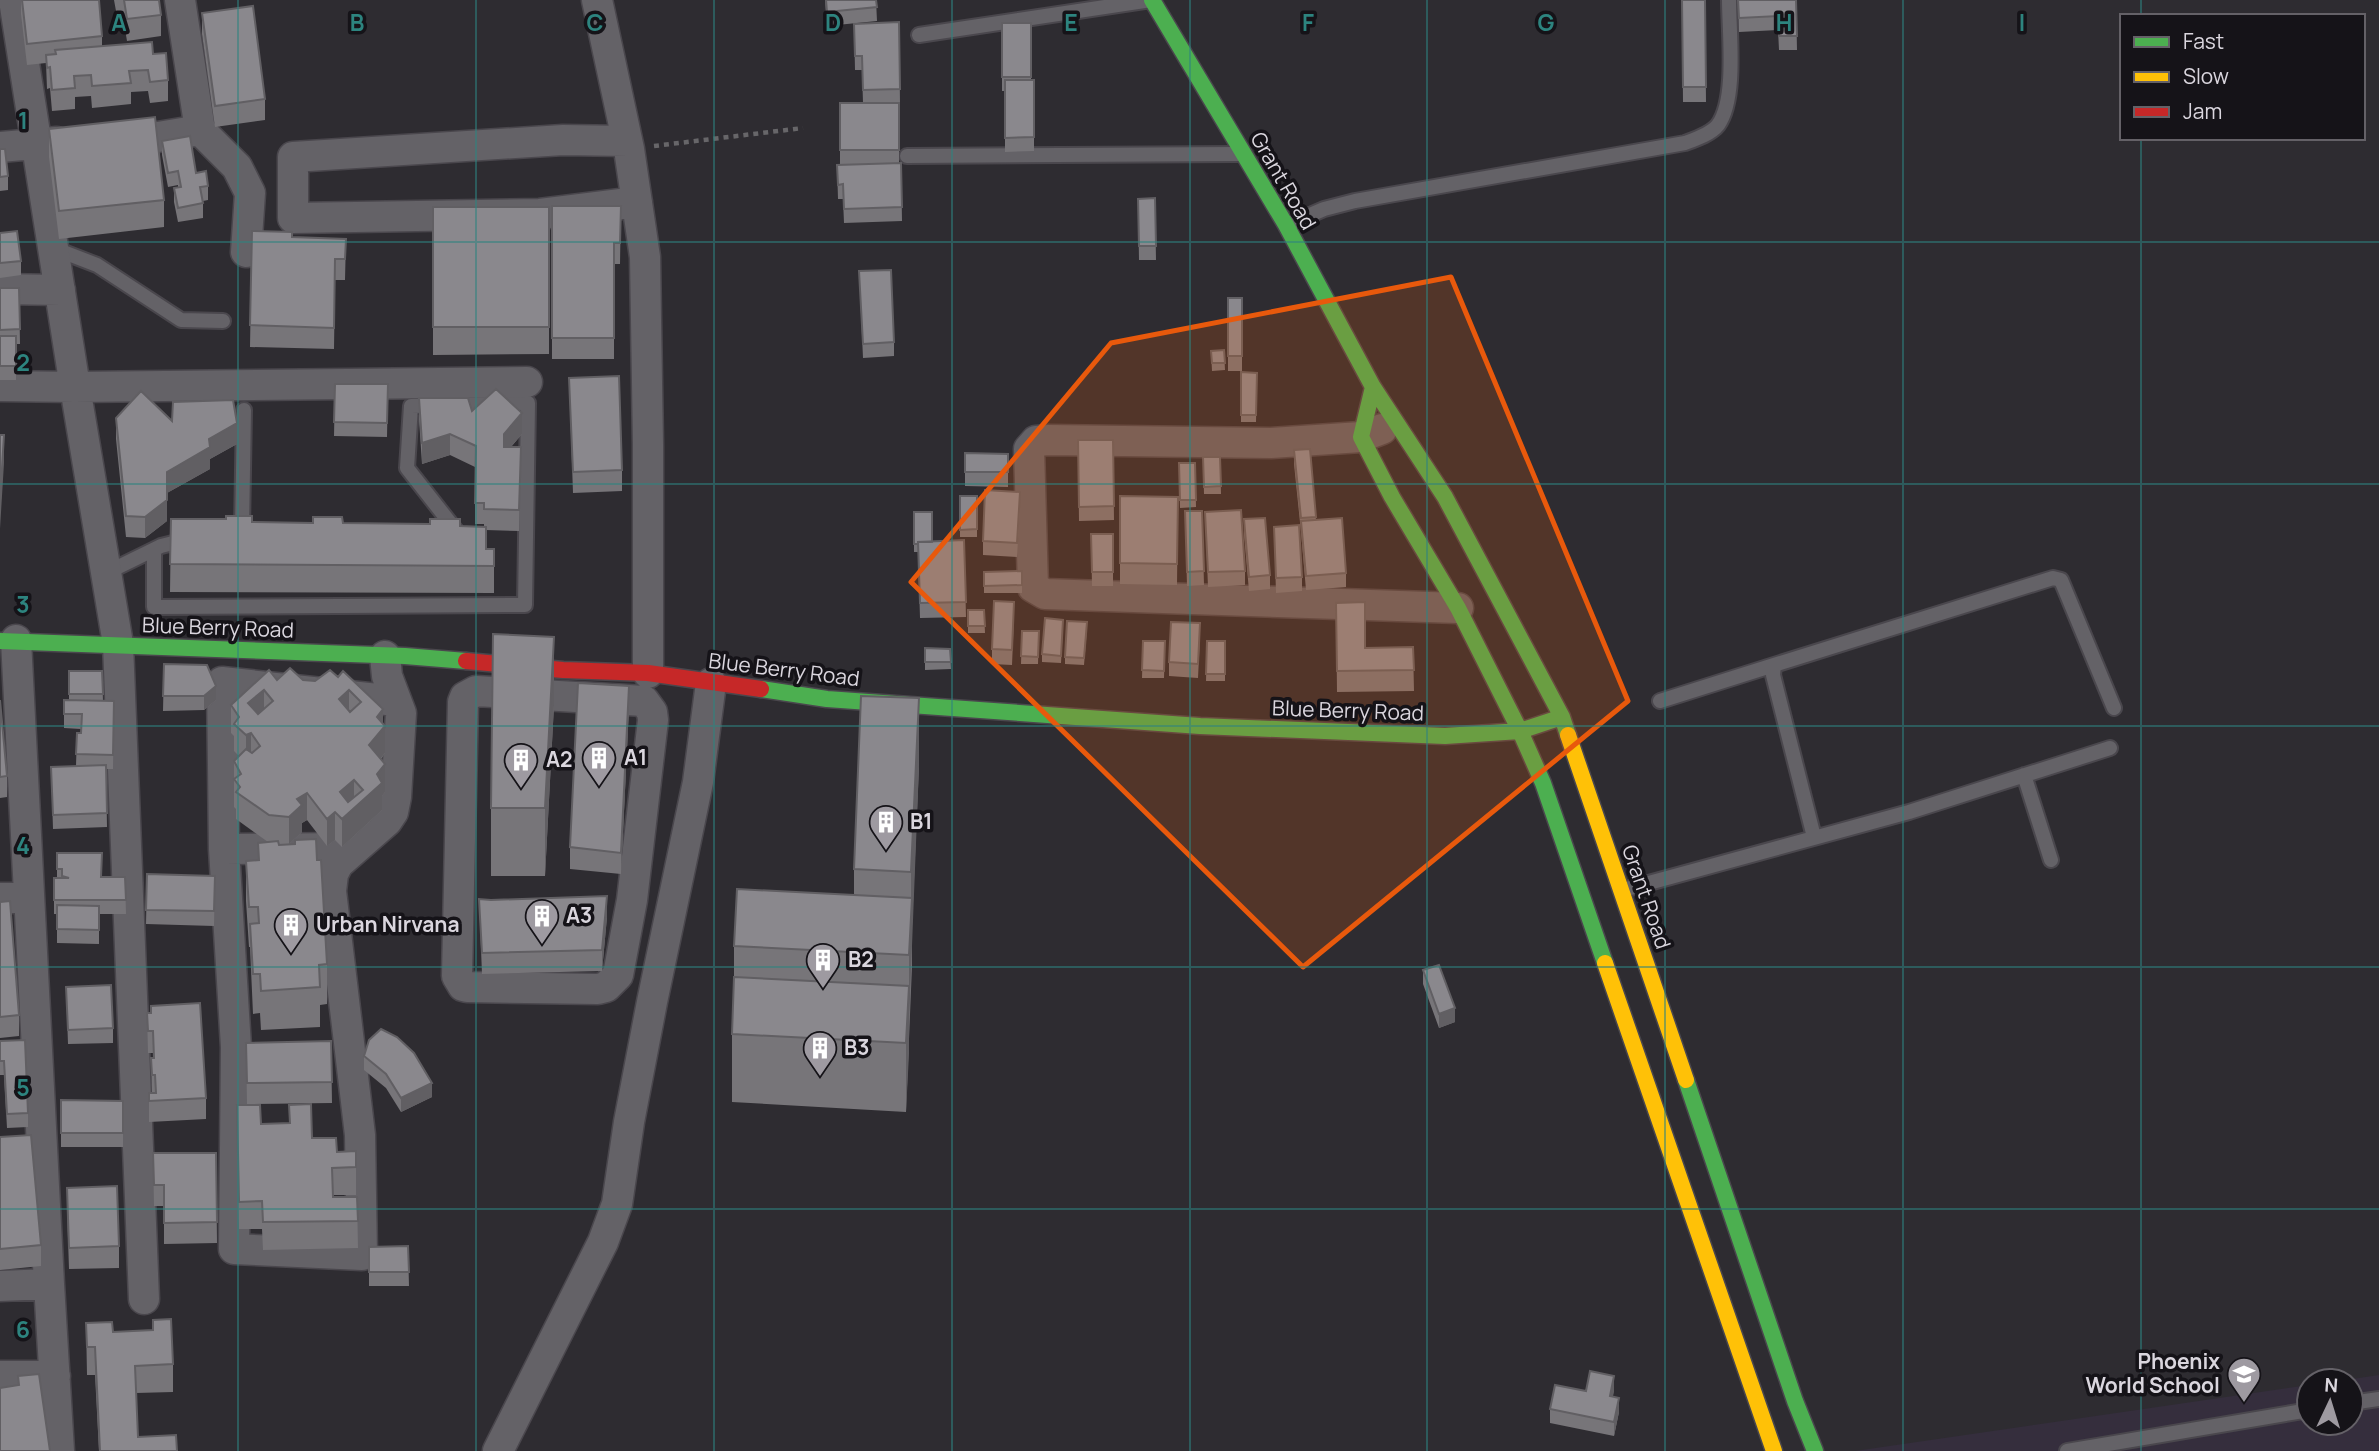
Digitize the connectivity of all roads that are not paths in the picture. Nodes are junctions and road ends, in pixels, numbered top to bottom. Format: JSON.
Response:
{"nodes":[{"id":1,"x":14,"y":0,"type":"edge"},
{"id":2,"x":180,"y":0,"type":"edge"},
{"id":3,"x":597,"y":0,"type":"edge"},
{"id":4,"x":1152,"y":0,"type":"edge"},
{"id":5,"x":1729,"y":0,"type":"edge"},
{"id":6,"x":919,"y":35,"type":"dead end"},
{"id":7,"x":200,"y":130,"type":"junction"},
{"id":8,"x":37,"y":143,"type":"junction"},
{"id":9,"x":628,"y":145,"type":"junction"},
{"id":10,"x":0,"y":147,"type":"edge"},
{"id":11,"x":1244,"y":154,"type":"junction"},
{"id":12,"x":907,"y":156,"type":"dead end"},
{"id":13,"x":637,"y":202,"type":"junction"},
{"id":14,"x":1286,"y":225,"type":"junction"},
{"id":15,"x":53,"y":248,"type":"junction"},
{"id":16,"x":246,"y":252,"type":"dead end"},
{"id":17,"x":0,"y":289,"type":"edge"},
{"id":18,"x":60,"y":290,"type":"junction"},
{"id":19,"x":223,"y":321,"type":"dead end"},
{"id":20,"x":527,"y":382,"type":"dead end"},
{"id":21,"x":0,"y":386,"type":"edge"},
{"id":22,"x":75,"y":387,"type":"junction"},
{"id":23,"x":1373,"y":387,"type":"junction"},
{"id":24,"x":244,"y":410,"type":"dead end"},
{"id":25,"x":1397,"y":423,"type":"junction"},
{"id":26,"x":1361,"y":437,"type":"junction"},
{"id":27,"x":243,"y":531,"type":"edge"},
{"id":28,"x":209,"y":535,"type":"edge"},
{"id":29,"x":448,"y":537,"type":"edge"},
{"id":30,"x":154,"y":550,"type":"junction"},
{"id":31,"x":106,"y":573,"type":"junction"},
{"id":32,"x":1458,"y":608,"type":"junction"},
{"id":33,"x":8,"y":640,"type":"edge"},
{"id":34,"x":118,"y":644,"type":"junction"},
{"id":35,"x":395,"y":656,"type":"junction"},
{"id":36,"x":1774,"y":666,"type":"junction"},
{"id":37,"x":648,"y":673,"type":"junction"},
{"id":38,"x":711,"y":682,"type":"junction"},
{"id":39,"x":9,"y":688,"type":"edge"},
{"id":40,"x":396,"y":701,"type":"junction"},
{"id":41,"x":1660,"y":701,"type":"dead end"},
{"id":42,"x":2114,"y":708,"type":"dead end"},
{"id":43,"x":1562,"y":718,"type":"junction"},
{"id":44,"x":1520,"y":731,"type":"junction"},
{"id":45,"x":2110,"y":748,"type":"dead end"},
{"id":46,"x":2024,"y":775,"type":"junction"},
{"id":47,"x":12,"y":807,"type":"edge"},
{"id":48,"x":1814,"y":837,"type":"junction"},
{"id":49,"x":356,"y":848,"type":"junction"},
{"id":50,"x":224,"y":849,"type":"junction"},
{"id":51,"x":2051,"y":860,"type":"dead end"},
{"id":52,"x":1622,"y":891,"type":"junction"},
{"id":53,"x":0,"y":898,"type":"edge"},
{"id":54,"x":29,"y":898,"type":"junction"},
{"id":55,"x":619,"y":900,"type":"junction"},
{"id":56,"x":673,"y":900,"type":"junction"},
{"id":57,"x":49,"y":1284,"type":"junction"},
{"id":58,"x":0,"y":1286,"type":"edge"},
{"id":59,"x":144,"y":1298,"type":"dead end"},
{"id":60,"x":0,"y":1376,"type":"edge"},
{"id":61,"x":55,"y":1376,"type":"junction"},
{"id":62,"x":2295,"y":1412,"type":"edge"},
{"id":63,"x":59,"y":1451,"type":"edge"},
{"id":64,"x":498,"y":1451,"type":"edge"},
{"id":65,"x":1774,"y":1451,"type":"edge"},
{"id":66,"x":1815,"y":1451,"type":"edge"},
{"id":67,"x":2067,"y":1451,"type":"edge"}],
"edges":[{"from":1,"to":8,"type":"street"},
{"from":2,"to":7,"type":"street"},
{"from":3,"to":9,"type":"street"},
{"from":4,"to":6,"type":"lane"},
{"from":4,"to":11,"type":"main road","name":"Grant Road"},
{"from":5,"to":14,"type":"lane"},
{"from":7,"to":8,"type":"street"},
{"from":7,"to":16,"type":"street"},
{"from":8,"to":10,"type":"street"},
{"from":8,"to":15,"type":"street"},
{"from":9,"to":13,"type":"street"},
{"from":9,"to":13,"type":"street"},
{"from":11,"to":12,"type":"lane"},
{"from":11,"to":14,"type":"main road","name":"Grant Road"},
{"from":13,"to":37,"type":"street"},
{"from":14,"to":23,"type":"main road","name":"Grant Road"},
{"from":15,"to":18,"type":"street"},
{"from":15,"to":19,"type":"lane"},
{"from":17,"to":18,"type":"street"},
{"from":18,"to":22,"type":"street"},
{"from":20,"to":22,"type":"street"},
{"from":21,"to":22,"type":"street"},
{"from":22,"to":31,"type":"street"},
{"from":23,"to":25,"type":"main road","name":"Grant Road"},
{"from":23,"to":26,"type":"main road"},
{"from":24,"to":27,"type":"lane"},
{"from":25,"to":26,"type":"street"},
{"from":25,"to":43,"type":"main road","name":"Grant Road"},
{"from":26,"to":32,"type":"main road"},
{"from":26,"to":32,"type":"street"},
{"from":28,"to":30,"type":"lane"},
{"from":29,"to":30,"type":"lane"},
{"from":30,"to":31,"type":"lane"},
{"from":31,"to":34,"type":"street"},
{"from":32,"to":44,"type":"main road"},
{"from":33,"to":34,"type":"main road","name":"Blue Berry Road"},
{"from":33,"to":39,"type":"street"},
{"from":34,"to":35,"type":"main road","name":"Blue Berry Road"},
{"from":34,"to":59,"type":"street"},
{"from":35,"to":37,"type":"main road","name":"Blue Berry Road"},
{"from":35,"to":40,"type":"street"},
{"from":36,"to":41,"type":"lane"},
{"from":36,"to":42,"type":"lane"},
{"from":36,"to":48,"type":"lane"},
{"from":37,"to":38,"type":"main road","name":"Blue Berry Road"},
{"from":38,"to":44,"type":"main road","name":"Blue Berry Road"},
{"from":38,"to":56,"type":"street"},
{"from":39,"to":47,"type":"street"},
{"from":40,"to":49,"type":"street"},
{"from":40,"to":50,"type":"street"},
{"from":43,"to":44,"type":"main road","name":"Blue Berry Road"},
{"from":43,"to":52,"type":"main road","name":"Grant Road"},
{"from":44,"to":65,"type":"main road"},
{"from":45,"to":46,"type":"lane"},
{"from":46,"to":48,"type":"lane"},
{"from":46,"to":51,"type":"lane"},
{"from":47,"to":54,"type":"street"},
{"from":48,"to":52,"type":"lane"},
{"from":49,"to":50,"type":"street"},
{"from":49,"to":50,"type":"street"},
{"from":52,"to":66,"type":"main road","name":"Grant Road"},
{"from":53,"to":54,"type":"street"},
{"from":54,"to":57,"type":"street"},
{"from":55,"to":55,"type":"street"},
{"from":55,"to":56,"type":"street"},
{"from":56,"to":64,"type":"street"},
{"from":57,"to":58,"type":"street"},
{"from":57,"to":61,"type":"street"},
{"from":60,"to":61,"type":"street"},
{"from":61,"to":63,"type":"street"},
{"from":62,"to":67,"type":"lane"}]}
